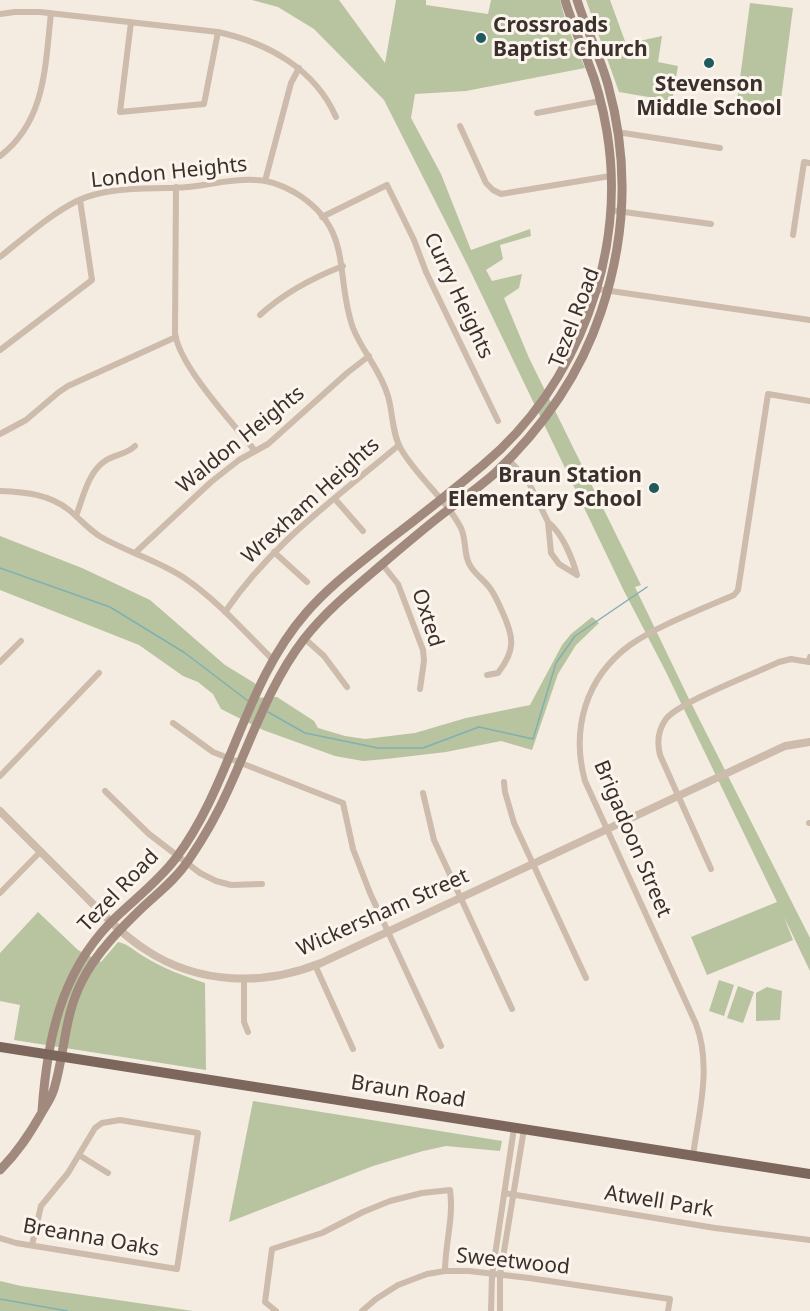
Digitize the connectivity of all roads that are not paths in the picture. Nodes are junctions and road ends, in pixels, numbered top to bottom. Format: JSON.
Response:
{"nodes":[{"id":1,"x":565,"y":0,"type":"edge"},
{"id":2,"x":577,"y":0,"type":"edge"},
{"id":3,"x":51,"y":13,"type":"junction"},
{"id":4,"x":0,"y":14,"type":"edge"},
{"id":5,"x":131,"y":22,"type":"junction"},
{"id":6,"x":218,"y":32,"type":"junction"},
{"id":7,"x":298,"y":68,"type":"junction"},
{"id":8,"x":600,"y":101,"type":"junction"},
{"id":9,"x":537,"y":113,"type":"dead end"},
{"id":10,"x":336,"y":117,"type":"dead end"},
{"id":11,"x":460,"y":126,"type":"dead end"},
{"id":12,"x":607,"y":131,"type":"junction"},
{"id":13,"x":618,"y":133,"type":"junction"},
{"id":14,"x":720,"y":148,"type":"dead end"},
{"id":15,"x":0,"y":156,"type":"edge"},
{"id":16,"x":807,"y":162,"type":"edge"},
{"id":17,"x":610,"y":176,"type":"junction"},
{"id":18,"x":265,"y":181,"type":"junction"},
{"id":19,"x":176,"y":187,"type":"junction"},
{"id":20,"x":80,"y":200,"type":"junction"},
{"id":21,"x":610,"y":210,"type":"junction"},
{"id":22,"x":622,"y":212,"type":"junction"},
{"id":23,"x":322,"y":217,"type":"junction"},
{"id":24,"x":711,"y":224,"type":"dead end"},
{"id":25,"x":793,"y":235,"type":"dead end"},
{"id":26,"x":0,"y":257,"type":"edge"},
{"id":27,"x":343,"y":266,"type":"junction"},
{"id":28,"x":597,"y":289,"type":"junction"},
{"id":29,"x":608,"y":290,"type":"junction"},
{"id":30,"x":260,"y":315,"type":"dead end"},
{"id":31,"x":810,"y":320,"type":"edge"},
{"id":32,"x":176,"y":337,"type":"junction"},
{"id":33,"x":0,"y":350,"type":"edge"},
{"id":34,"x":369,"y":356,"type":"junction"},
{"id":35,"x":810,"y":401,"type":"edge"},
{"id":36,"x":498,"y":421,"type":"dead end"},
{"id":37,"x":0,"y":434,"type":"edge"},
{"id":38,"x":135,"y":446,"type":"dead end"},
{"id":39,"x":399,"y":446,"type":"junction"},
{"id":40,"x":255,"y":451,"type":"junction"},
{"id":41,"x":508,"y":459,"type":"junction"},
{"id":42,"x":0,"y":491,"type":"edge"},
{"id":43,"x":335,"y":499,"type":"junction"},
{"id":44,"x":440,"y":501,"type":"junction"},
{"id":45,"x":448,"y":510,"type":"junction"},
{"id":46,"x":76,"y":516,"type":"junction"},
{"id":47,"x":548,"y":522,"type":"junction"},
{"id":48,"x":363,"y":531,"type":"dead end"},
{"id":49,"x":136,"y":552,"type":"junction"},
{"id":50,"x":274,"y":552,"type":"junction"},
{"id":51,"x":382,"y":564,"type":"junction"},
{"id":52,"x":307,"y":582,"type":"dead end"},
{"id":53,"x":225,"y":612,"type":"junction"},
{"id":54,"x":304,"y":638,"type":"junction"},
{"id":55,"x":21,"y":641,"type":"dead end"},
{"id":56,"x":810,"y":657,"type":"edge"},
{"id":57,"x":274,"y":661,"type":"junction"},
{"id":58,"x":0,"y":662,"type":"edge"},
{"id":59,"x":809,"y":662,"type":"edge"},
{"id":60,"x":99,"y":673,"type":"dead end"},
{"id":61,"x":487,"y":675,"type":"dead end"},
{"id":62,"x":347,"y":687,"type":"dead end"},
{"id":63,"x":420,"y":689,"type":"dead end"},
{"id":64,"x":252,"y":704,"type":"junction"},
{"id":65,"x":264,"y":711,"type":"junction"},
{"id":66,"x":174,"y":723,"type":"dead end"},
{"id":67,"x":810,"y":742,"type":"edge"},
{"id":68,"x":230,"y":758,"type":"junction"},
{"id":69,"x":241,"y":762,"type":"junction"},
{"id":70,"x":0,"y":776,"type":"edge"},
{"id":71,"x":504,"y":782,"type":"dead end"},
{"id":72,"x":105,"y":791,"type":"dead end"},
{"id":73,"x":423,"y":794,"type":"dead end"},
{"id":74,"x":679,"y":796,"type":"junction"},
{"id":75,"x":0,"y":811,"type":"edge"},
{"id":76,"x":606,"y":830,"type":"junction"},
{"id":77,"x":41,"y":852,"type":"junction"},
{"id":78,"x":177,"y":856,"type":"junction"},
{"id":79,"x":187,"y":863,"type":"junction"},
{"id":80,"x":533,"y":865,"type":"junction"},
{"id":81,"x":711,"y":869,"type":"dead end"},
{"id":82,"x":262,"y":884,"type":"dead end"},
{"id":83,"x":0,"y":893,"type":"edge"},
{"id":84,"x":460,"y":898,"type":"junction"},
{"id":85,"x":111,"y":921,"type":"junction"},
{"id":86,"x":121,"y":929,"type":"junction"},
{"id":87,"x":388,"y":932,"type":"junction"},
{"id":88,"x":315,"y":965,"type":"junction"},
{"id":89,"x":586,"y":978,"type":"dead end"},
{"id":90,"x":244,"y":979,"type":"junction"},
{"id":91,"x":513,"y":1009,"type":"dead end"},
{"id":92,"x":248,"y":1032,"type":"dead end"},
{"id":93,"x":441,"y":1046,"type":"dead end"},
{"id":94,"x":0,"y":1047,"type":"edge"},
{"id":95,"x":353,"y":1049,"type":"dead end"},
{"id":96,"x":48,"y":1055,"type":"junction"},
{"id":97,"x":61,"y":1057,"type":"junction"},
{"id":98,"x":42,"y":1111,"type":"junction"},
{"id":99,"x":519,"y":1129,"type":"junction"},
{"id":100,"x":79,"y":1155,"type":"junction"},
{"id":101,"x":693,"y":1155,"type":"junction"},
{"id":102,"x":0,"y":1170,"type":"edge"},
{"id":103,"x":108,"y":1173,"type":"dead end"},
{"id":104,"x":810,"y":1174,"type":"edge"},
{"id":105,"x":504,"y":1193,"type":"junction"},
{"id":106,"x":513,"y":1194,"type":"junction"},
{"id":107,"x":0,"y":1238,"type":"edge"},
{"id":108,"x":810,"y":1240,"type":"edge"},
{"id":109,"x":32,"y":1245,"type":"junction"},
{"id":110,"x":445,"y":1271,"type":"junction"},
{"id":111,"x":492,"y":1275,"type":"junction"},
{"id":112,"x":500,"y":1276,"type":"junction"},
{"id":113,"x":276,"y":1311,"type":"edge"},
{"id":114,"x":362,"y":1311,"type":"edge"},
{"id":115,"x":491,"y":1311,"type":"edge"},
{"id":116,"x":500,"y":1311,"type":"edge"},
{"id":117,"x":668,"y":1311,"type":"edge"}],
"edges":[{"from":1,"to":8,"type":"main road","name":"Tezel Road"},
{"from":2,"to":13,"type":"main road","name":"Tezel Road"},
{"from":3,"to":4,"type":"street"},
{"from":3,"to":5,"type":"street"},
{"from":3,"to":15,"type":"street"},
{"from":5,"to":6,"type":"street"},
{"from":5,"to":6,"type":"street"},
{"from":6,"to":7,"type":"street"},
{"from":7,"to":10,"type":"street"},
{"from":7,"to":18,"type":"street"},
{"from":8,"to":9,"type":"street"},
{"from":8,"to":12,"type":"main road","name":"Tezel Road"},
{"from":11,"to":17,"type":"street"},
{"from":12,"to":13,"type":"street"},
{"from":12,"to":17,"type":"main road","name":"Tezel Road"},
{"from":13,"to":14,"type":"street"},
{"from":13,"to":22,"type":"main road","name":"Tezel Road"},
{"from":16,"to":25,"type":"street"},
{"from":17,"to":21,"type":"main road","name":"Tezel Road"},
{"from":18,"to":19,"type":"street","name":"London Heights"},
{"from":18,"to":23,"type":"street","name":"London Heights"},
{"from":19,"to":20,"type":"street","name":"London Heights"},
{"from":19,"to":32,"type":"street"},
{"from":20,"to":26,"type":"street","name":"London Heights"},
{"from":20,"to":33,"type":"street"},
{"from":21,"to":22,"type":"street"},
{"from":21,"to":28,"type":"main road","name":"Tezel Road"},
{"from":22,"to":24,"type":"street"},
{"from":22,"to":29,"type":"main road","name":"Tezel Road"},
{"from":23,"to":27,"type":"street","name":"London Heights"},
{"from":23,"to":36,"type":"street","name":"Curry Heights"},
{"from":27,"to":30,"type":"street"},
{"from":27,"to":34,"type":"street","name":"London Heights"},
{"from":28,"to":29,"type":"street"},
{"from":28,"to":44,"type":"main road","name":"Tezel Road"},
{"from":29,"to":31,"type":"street"},
{"from":29,"to":41,"type":"main road","name":"Tezel Road"},
{"from":32,"to":37,"type":"street"},
{"from":32,"to":40,"type":"street"},
{"from":34,"to":39,"type":"street","name":"London Heights"},
{"from":34,"to":40,"type":"street","name":"Waldon Heights"},
{"from":35,"to":76,"type":"street","name":"Brigadoon Street"},
{"from":38,"to":46,"type":"street"},
{"from":39,"to":43,"type":"street","name":"Wrexham Heights"},
{"from":39,"to":44,"type":"street","name":"London Heights"},
{"from":40,"to":49,"type":"street","name":"Waldon Heights"},
{"from":41,"to":45,"type":"main road","name":"Tezel Road"},
{"from":41,"to":47,"type":"street"},
{"from":42,"to":46,"type":"street"},
{"from":43,"to":48,"type":"street"},
{"from":43,"to":50,"type":"street","name":"Wrexham Heights"},
{"from":44,"to":45,"type":"street","name":"London Heights"},
{"from":44,"to":57,"type":"main road","name":"Tezel Road"},
{"from":45,"to":51,"type":"main road","name":"Tezel Road"},
{"from":45,"to":61,"type":"street","name":"London Heights"},
{"from":46,"to":49,"type":"street"},
{"from":47,"to":47,"type":"street"},
{"from":49,"to":53,"type":"street"},
{"from":50,"to":52,"type":"street"},
{"from":50,"to":53,"type":"street","name":"Wrexham Heights"},
{"from":51,"to":54,"type":"main road","name":"Tezel Road"},
{"from":51,"to":63,"type":"street","name":"Oxted"},
{"from":53,"to":57,"type":"street"},
{"from":54,"to":62,"type":"street"},
{"from":54,"to":65,"type":"main road","name":"Tezel Road"},
{"from":55,"to":58,"type":"street"},
{"from":56,"to":59,"type":"street"},
{"from":57,"to":64,"type":"main road","name":"Tezel Road"},
{"from":59,"to":74,"type":"street"},
{"from":60,"to":70,"type":"street"},
{"from":64,"to":65,"type":"street"},
{"from":64,"to":68,"type":"main road","name":"Tezel Road"},
{"from":65,"to":69,"type":"main road","name":"Tezel Road"},
{"from":66,"to":68,"type":"street"},
{"from":67,"to":74,"type":"street","name":"Wickersham Street"},
{"from":68,"to":69,"type":"street"},
{"from":68,"to":78,"type":"main road","name":"Tezel Road"},
{"from":69,"to":79,"type":"main road","name":"Tezel Road"},
{"from":69,"to":87,"type":"street"},
{"from":71,"to":80,"type":"street"},
{"from":72,"to":78,"type":"street"},
{"from":73,"to":84,"type":"street"},
{"from":74,"to":76,"type":"street","name":"Wickersham Street"},
{"from":74,"to":81,"type":"street"},
{"from":75,"to":77,"type":"street","name":"Wickersham Street"},
{"from":76,"to":80,"type":"street","name":"Wickersham Street"},
{"from":76,"to":101,"type":"street","name":"Brigadoon Street"},
{"from":77,"to":83,"type":"street"},
{"from":77,"to":85,"type":"street","name":"Wickersham Street"},
{"from":78,"to":79,"type":"street"},
{"from":78,"to":85,"type":"main road","name":"Tezel Road"},
{"from":79,"to":82,"type":"street"},
{"from":79,"to":86,"type":"main road","name":"Tezel Road"},
{"from":80,"to":84,"type":"street","name":"Wickersham Street"},
{"from":80,"to":89,"type":"street"},
{"from":84,"to":87,"type":"street","name":"Wickersham Street"},
{"from":84,"to":91,"type":"street"},
{"from":85,"to":86,"type":"street","name":"Wickersham Street"},
{"from":85,"to":96,"type":"main road","name":"Tezel Road"},
{"from":86,"to":90,"type":"street","name":"Wickersham Street"},
{"from":86,"to":97,"type":"main road","name":"Tezel Road"},
{"from":87,"to":88,"type":"street","name":"Wickersham Street"},
{"from":87,"to":93,"type":"street"},
{"from":88,"to":90,"type":"street","name":"Wickersham Street"},
{"from":88,"to":95,"type":"street"},
{"from":90,"to":92,"type":"street"},
{"from":94,"to":96,"type":"main road","name":"Braun Road"},
{"from":96,"to":97,"type":"main road","name":"Braun Road"},
{"from":96,"to":98,"type":"main road","name":"Tezel Road"},
{"from":97,"to":98,"type":"main road","name":"Tezel Road"},
{"from":97,"to":99,"type":"main road","name":"Braun Road"},
{"from":98,"to":102,"type":"main road","name":"Tezel Road"},
{"from":99,"to":101,"type":"main road","name":"Braun Road"},
{"from":99,"to":105,"type":"street"},
{"from":99,"to":106,"type":"street"},
{"from":100,"to":103,"type":"street"},
{"from":100,"to":109,"type":"street"},
{"from":100,"to":109,"type":"street","name":"Breanna Oaks"},
{"from":101,"to":104,"type":"main road","name":"Braun Road"},
{"from":105,"to":106,"type":"street","name":"Atwell Park"},
{"from":105,"to":111,"type":"street"},
{"from":106,"to":108,"type":"street","name":"Atwell Park"},
{"from":106,"to":112,"type":"street"},
{"from":107,"to":109,"type":"street","name":"Breanna Oaks"},
{"from":110,"to":111,"type":"street","name":"Sweetwood"},
{"from":110,"to":113,"type":"street"},
{"from":110,"to":114,"type":"street","name":"Sweetwood"},
{"from":111,"to":112,"type":"street","name":"Sweetwood"},
{"from":111,"to":115,"type":"street"},
{"from":112,"to":116,"type":"street"},
{"from":112,"to":117,"type":"street","name":"Sweetwood"}]}
